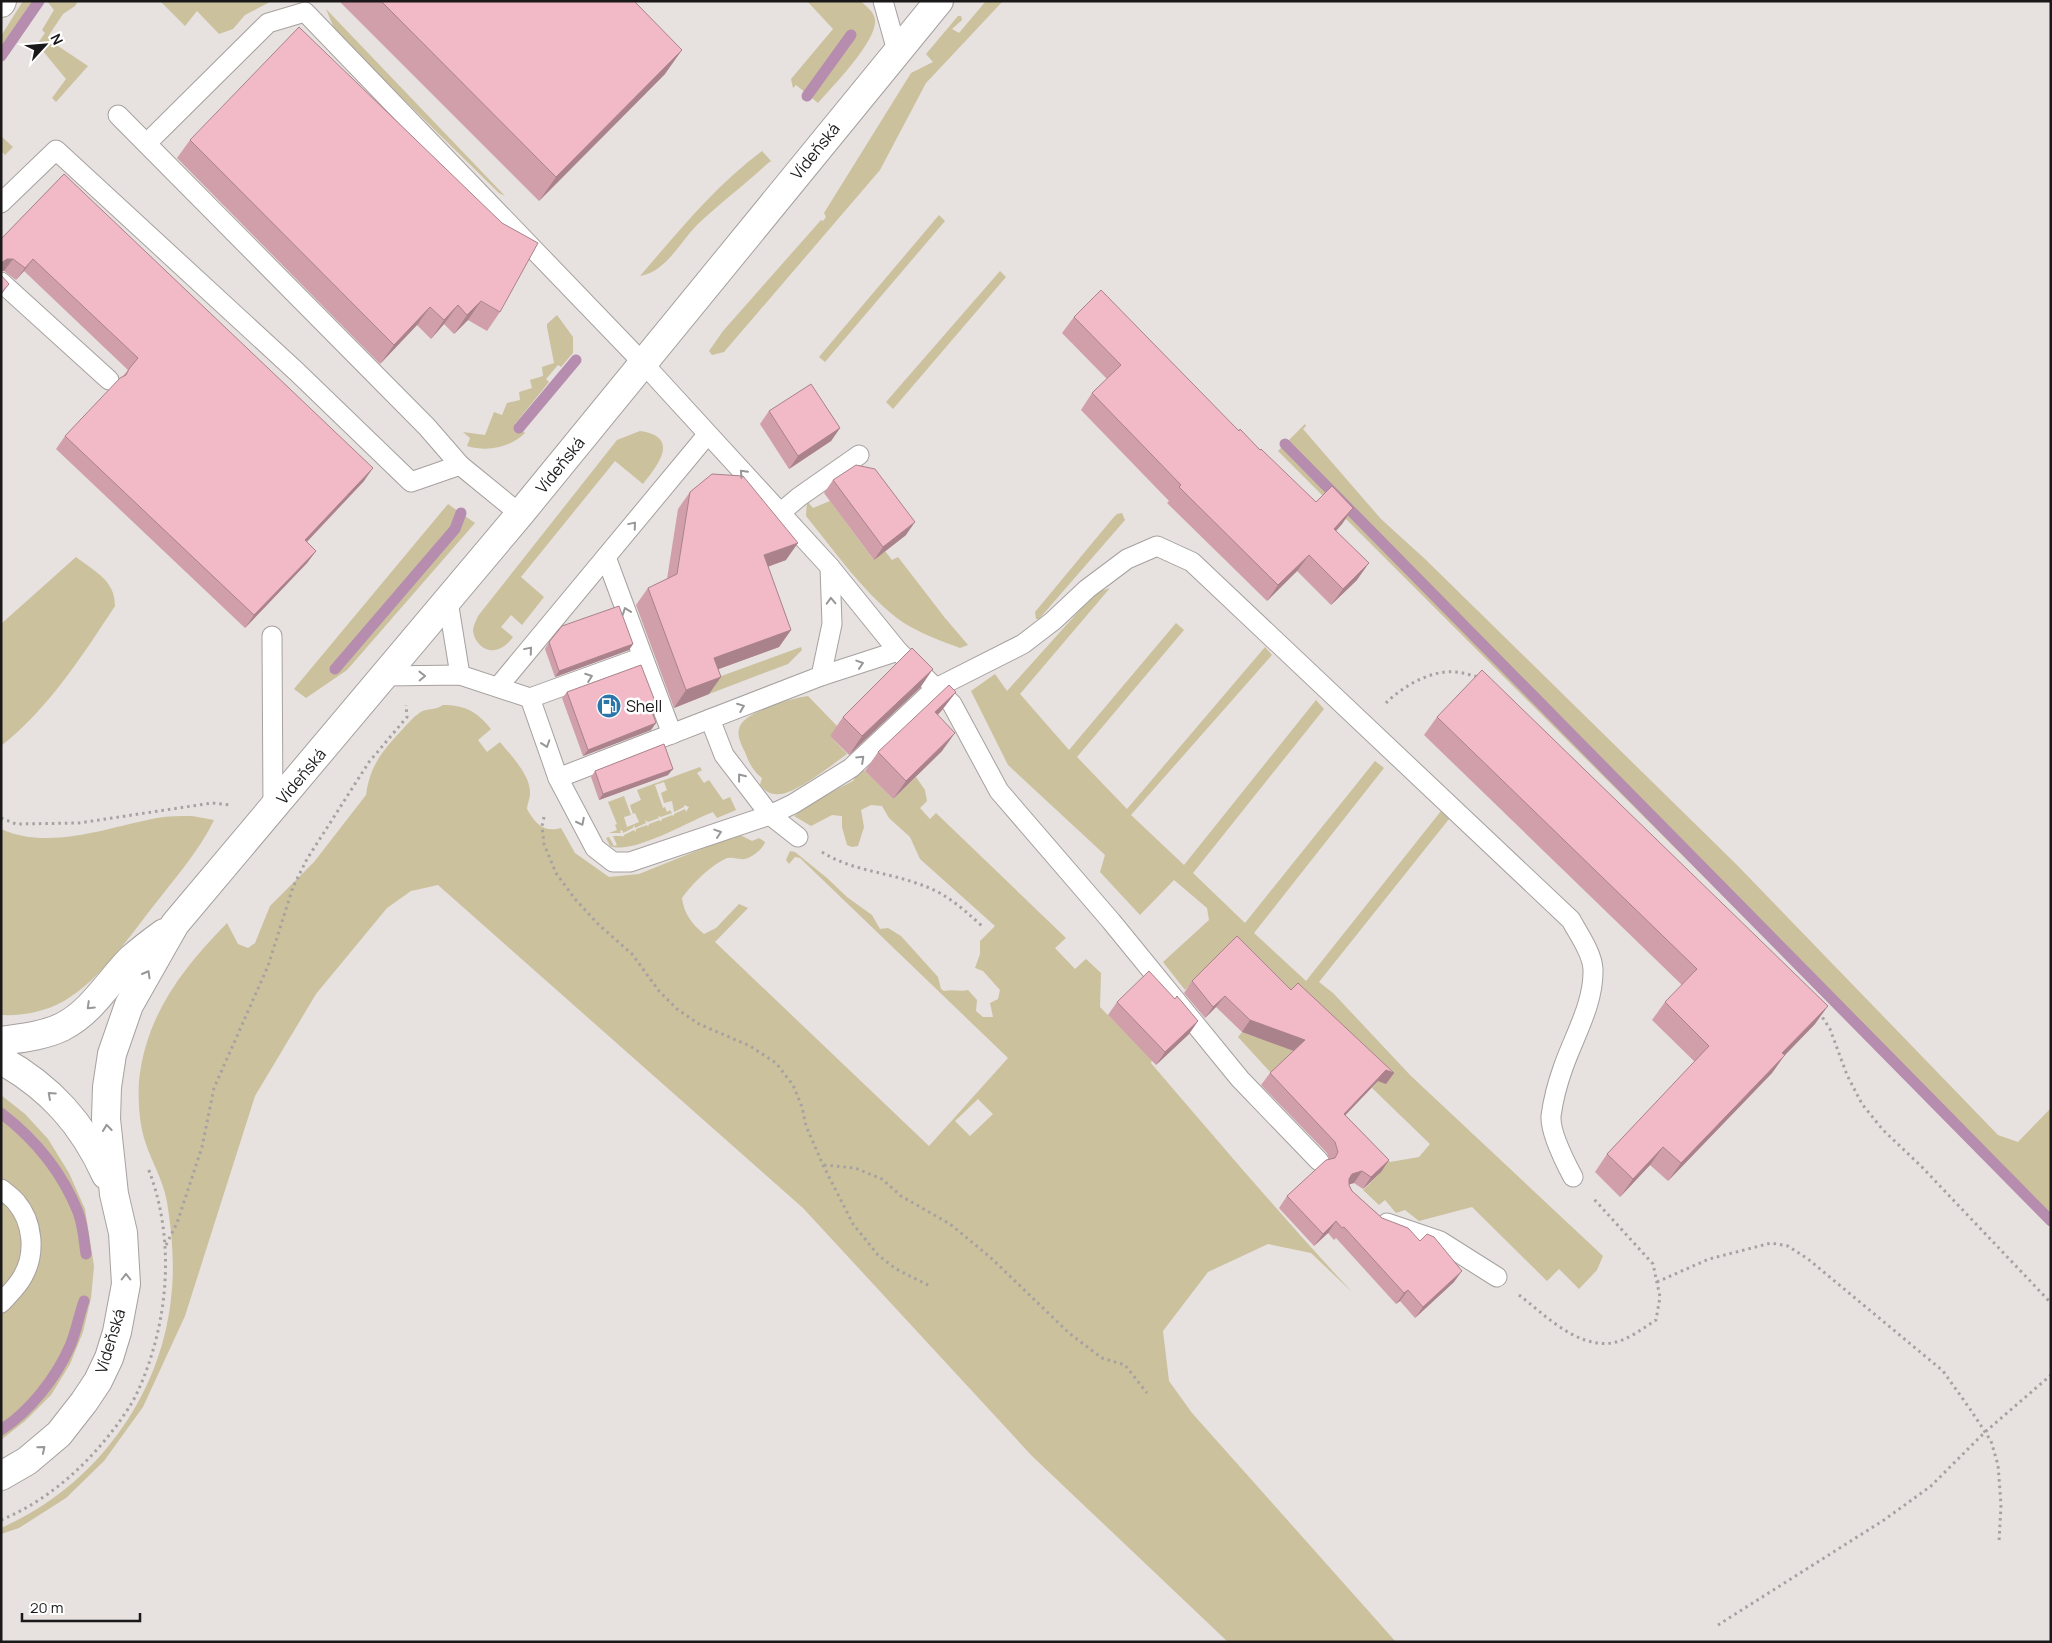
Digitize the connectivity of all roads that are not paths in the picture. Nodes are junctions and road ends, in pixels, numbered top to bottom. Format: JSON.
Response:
{"nodes":[{"id":1,"x":883,"y":1,"type":"edge"},
{"id":2,"x":939,"y":1,"type":"edge"},
{"id":3,"x":897,"y":51,"type":"junction"},
{"id":4,"x":118,"y":115,"type":"dead end"},
{"id":5,"x":146,"y":143,"type":"junction"},
{"id":6,"x":1,"y":203,"type":"edge"},
{"id":7,"x":1,"y":282,"type":"edge"},
{"id":8,"x":642,"y":363,"type":"junction"},
{"id":9,"x":109,"y":380,"type":"dead end"},
{"id":10,"x":707,"y":435,"type":"junction"},
{"id":11,"x":859,"y":455,"type":"dead end"},
{"id":12,"x":460,"y":466,"type":"junction"},
{"id":13,"x":780,"y":513,"type":"junction"},
{"id":14,"x":520,"y":514,"type":"junction"},
{"id":15,"x":606,"y":557,"type":"junction"},
{"id":16,"x":830,"y":567,"type":"junction"},
{"id":17,"x":448,"y":601,"type":"junction"},
{"id":18,"x":272,"y":636,"type":"dead end"},
{"id":19,"x":898,"y":651,"type":"junction"},
{"id":20,"x":643,"y":657,"type":"junction"},
{"id":21,"x":460,"y":675,"type":"junction"},
{"id":22,"x":395,"y":676,"type":"junction"},
{"id":23,"x":821,"y":676,"type":"junction"},
{"id":24,"x":498,"y":687,"type":"junction"},
{"id":25,"x":936,"y":688,"type":"junction"},
{"id":26,"x":530,"y":698,"type":"junction"},
{"id":27,"x":710,"y":719,"type":"junction"},
{"id":28,"x":672,"y":734,"type":"junction"},
{"id":29,"x":561,"y":784,"type":"junction"},
{"id":30,"x":273,"y":809,"type":"junction"},
{"id":31,"x":770,"y":815,"type":"junction"},
{"id":32,"x":798,"y":837,"type":"road end"},
{"id":33,"x":175,"y":924,"type":"junction"},
{"id":34,"x":1,"y":1041,"type":"edge"},
{"id":35,"x":1,"y":1060,"type":"edge"},
{"id":36,"x":1319,"y":1161,"type":"dead end"},
{"id":37,"x":1573,"y":1177,"type":"road end"},
{"id":38,"x":1,"y":1189,"type":"edge"},
{"id":39,"x":114,"y":1194,"type":"junction"},
{"id":40,"x":1374,"y":1214,"type":"edge"},
{"id":41,"x":1496,"y":1277,"type":"road end"},
{"id":42,"x":1,"y":1303,"type":"edge"},
{"id":43,"x":1,"y":1476,"type":"edge"}],
"edges":[{"from":1,"to":3,"type":"lane"},
{"from":2,"to":3,"type":"main road","name":"Vídeňská"},
{"from":3,"to":8,"type":"main road","name":"Vídeňská"},
{"from":4,"to":5,"type":"lane"},
{"from":5,"to":8,"type":"lane"},
{"from":5,"to":12,"type":"lane"},
{"from":6,"to":12,"type":"lane"},
{"from":7,"to":9,"type":"lane"},
{"from":8,"to":10,"type":"lane"},
{"from":8,"to":14,"type":"main road","name":"Vídeňská"},
{"from":13,"to":10,"type":"lane","one_way":true},
{"from":15,"to":10,"type":"lane","one_way":true},
{"from":11,"to":13,"type":"lane"},
{"from":12,"to":14,"type":"lane"},
{"from":13,"to":16,"type":"lane"},
{"from":14,"to":17,"type":"main road","name":"Vídeňská"},
{"from":20,"to":15,"type":"lane","one_way":true},
{"from":24,"to":15,"type":"lane","one_way":true},
{"from":16,"to":19,"type":"lane"},
{"from":23,"to":16,"type":"lane","one_way":true},
{"from":17,"to":21,"type":"lane"},
{"from":17,"to":22,"type":"main road","name":"Vídeňská"},
{"from":18,"to":30,"type":"lane"},
{"from":23,"to":19,"type":"lane","one_way":true},
{"from":19,"to":25,"type":"lane"},
{"from":26,"to":20,"type":"lane","one_way":true},
{"from":20,"to":28,"type":"lane"},
{"from":22,"to":21,"type":"lane","one_way":true},
{"from":21,"to":24,"type":"lane"},
{"from":22,"to":30,"type":"main road","name":"Vídeňská"},
{"from":27,"to":23,"type":"lane","one_way":true},
{"from":24,"to":26,"type":"lane"},
{"from":31,"to":25,"type":"lane","one_way":true},
{"from":25,"to":36,"type":"lane"},
{"from":25,"to":37,"type":"lane"},
{"from":26,"to":29,"type":"lane","one_way":true},
{"from":27,"to":28,"type":"lane"},
{"from":31,"to":27,"type":"lane","one_way":true},
{"from":28,"to":29,"type":"lane"},
{"from":29,"to":31,"type":"lane","one_way":true},
{"from":30,"to":33,"type":"main road","name":"Vídeňská"},
{"from":31,"to":32,"type":"lane"},
{"from":33,"to":34,"type":"main road","name":"Vídeňská","one_way":true},
{"from":39,"to":33,"type":"main road","name":"Vídeňská","one_way":true},
{"from":39,"to":35,"type":"main road","name":"Vídeňská","one_way":true},
{"from":38,"to":42,"type":"lane"},
{"from":43,"to":39,"type":"main road","name":"Vídeňská","one_way":true},
{"from":40,"to":41,"type":"lane"}]}
